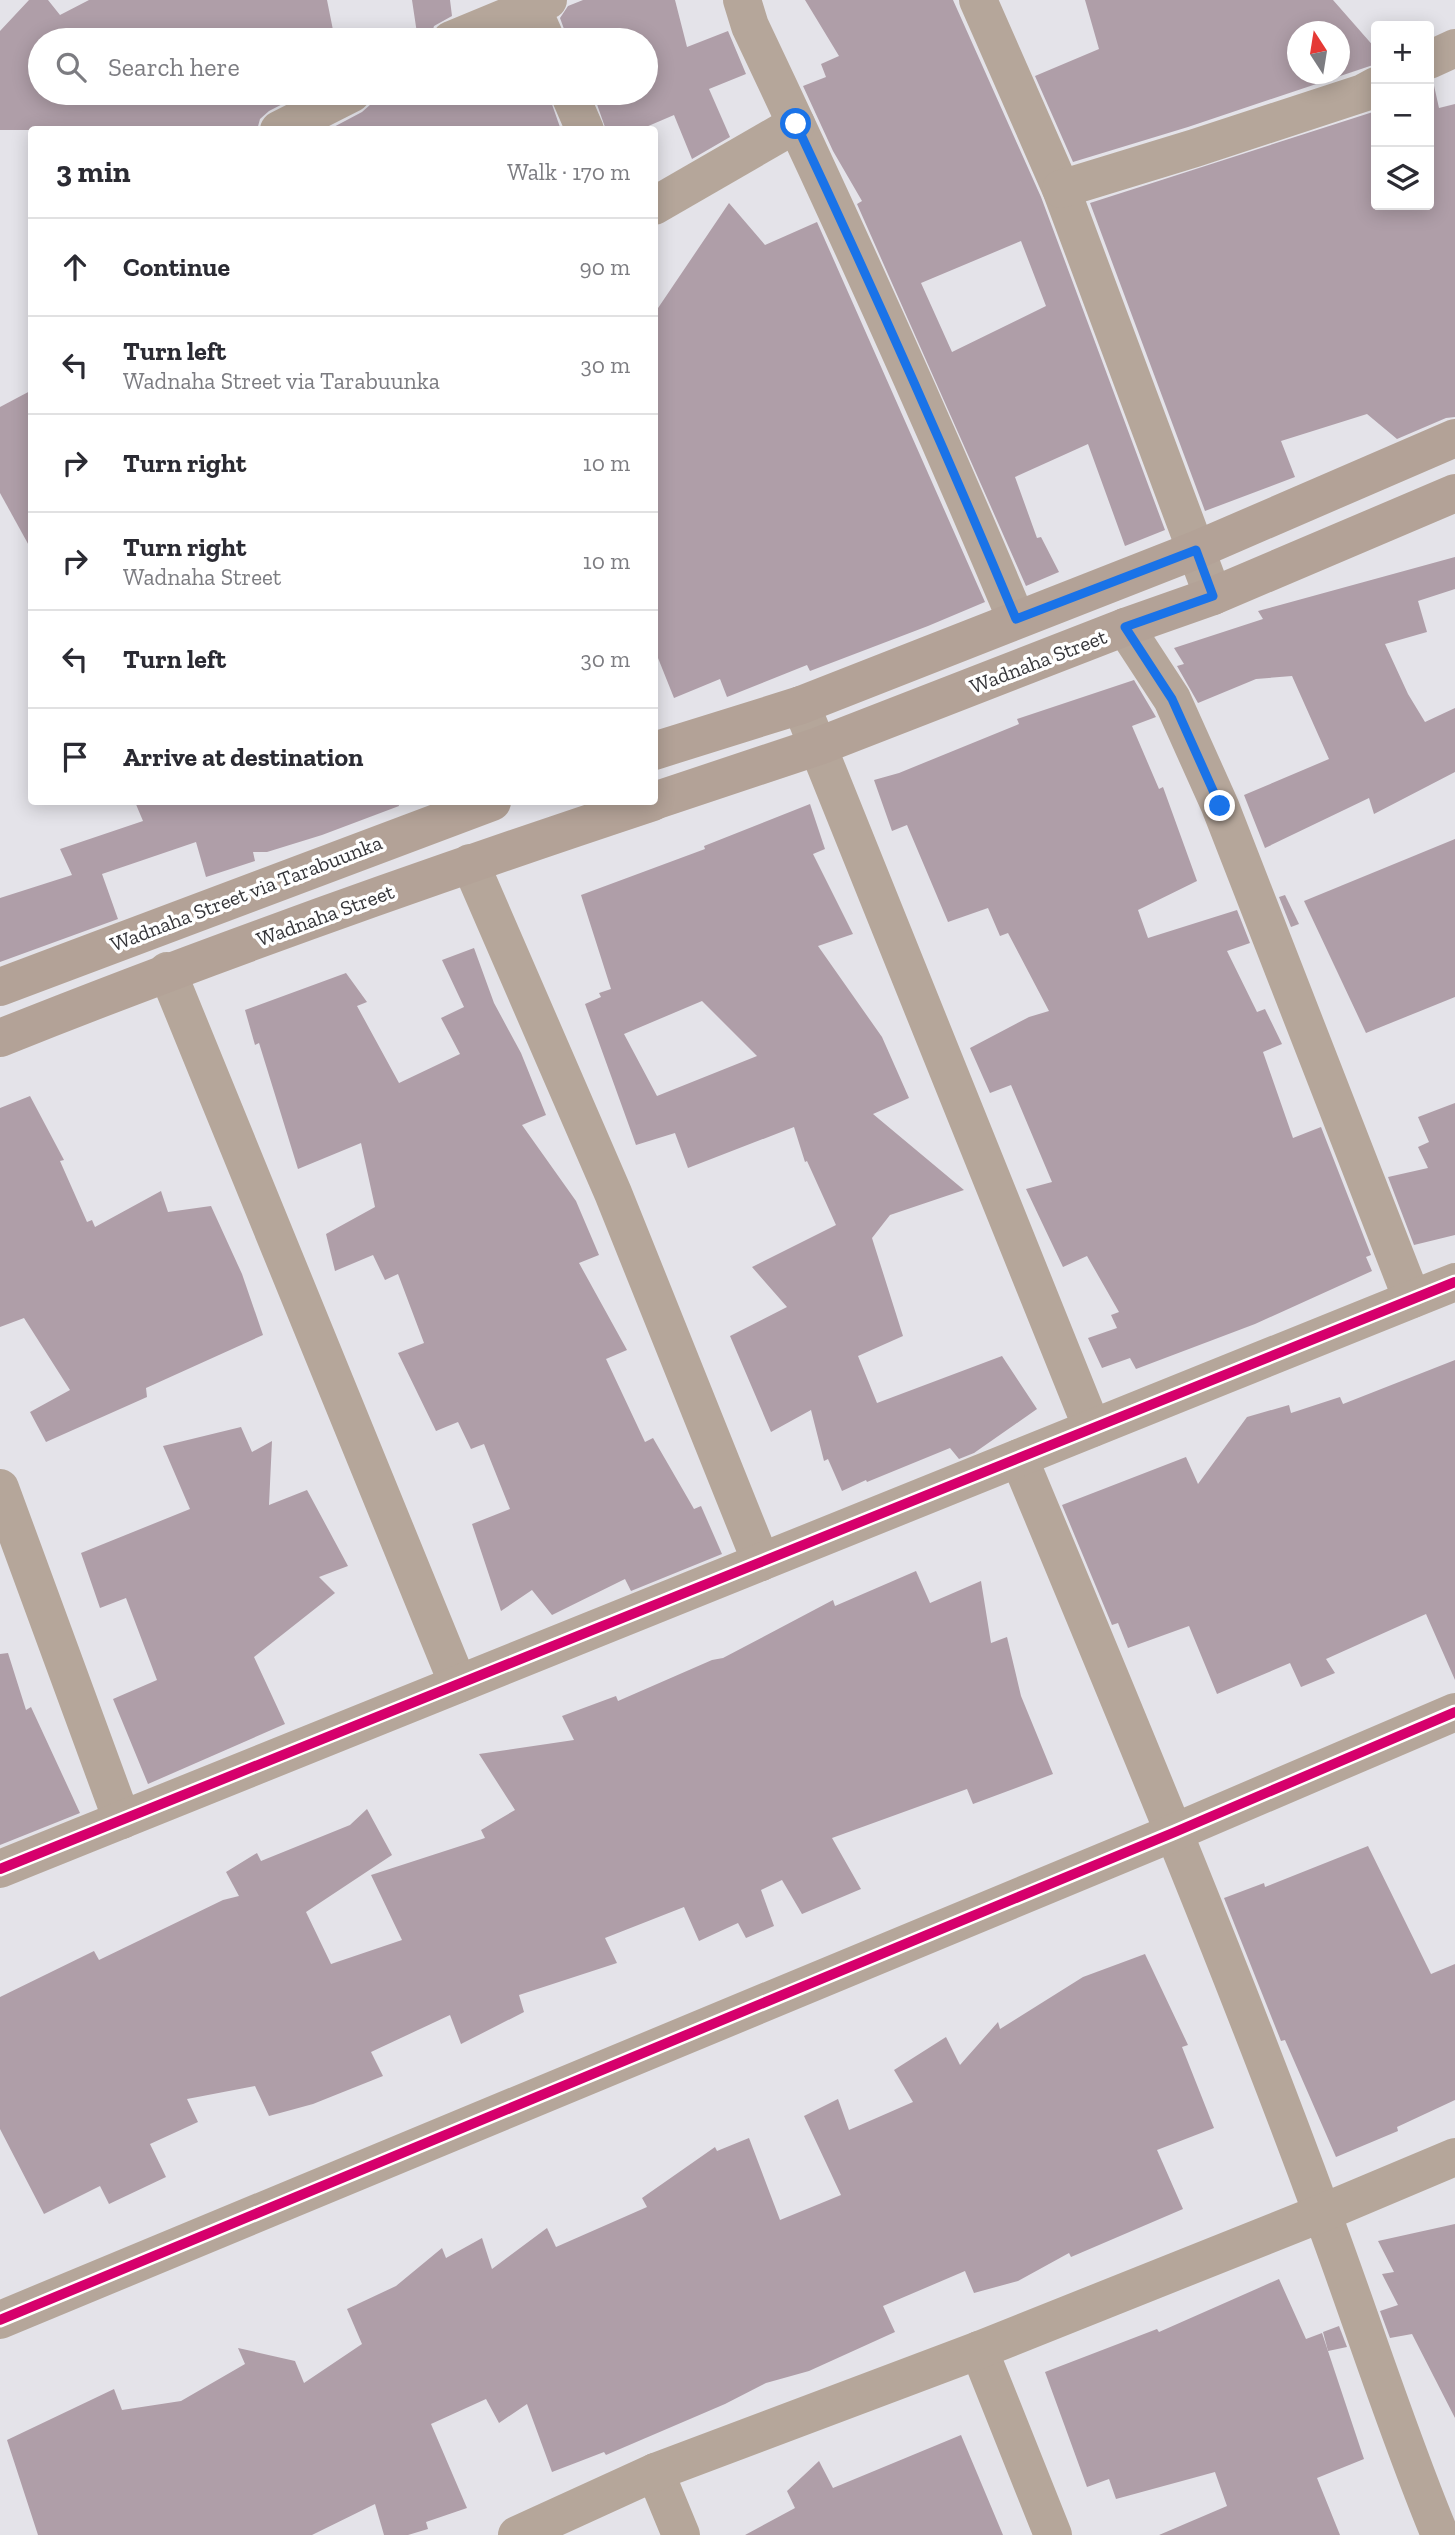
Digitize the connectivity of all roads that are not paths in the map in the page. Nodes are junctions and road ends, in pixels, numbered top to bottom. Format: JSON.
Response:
{"nodes":[{"id":1,"x":742,"y":0,"type":"edge"},
{"id":2,"x":978,"y":0,"type":"edge"},
{"id":3,"x":542,"y":16,"type":"edge"},
{"id":4,"x":496,"y":28,"type":"edge"},
{"id":5,"x":1455,"y":48,"type":"edge"},
{"id":6,"x":1434,"y":58,"type":"edge"},
{"id":7,"x":1371,"y":89,"type":"edge"},
{"id":8,"x":328,"y":105,"type":"edge"},
{"id":9,"x":574,"y":105,"type":"edge"},
{"id":10,"x":796,"y":124,"type":"junction"},
{"id":11,"x":287,"y":126,"type":"edge"},
{"id":12,"x":582,"y":126,"type":"edge"},
{"id":13,"x":1061,"y":189,"type":"junction"},
{"id":14,"x":658,"y":204,"type":"edge"},
{"id":15,"x":1455,"y":438,"type":"edge"},
{"id":16,"x":1455,"y":494,"type":"edge"},
{"id":17,"x":1196,"y":550,"type":"junction"},
{"id":18,"x":1213,"y":596,"type":"junction"},
{"id":19,"x":1016,"y":619,"type":"junction"},
{"id":20,"x":1125,"y":627,"type":"junction"},
{"id":21,"x":801,"y":705,"type":"junction"},
{"id":22,"x":819,"y":746,"type":"junction"},
{"id":23,"x":658,"y":750,"type":"edge"},
{"id":24,"x":658,"y":800,"type":"edge"},
{"id":25,"x":472,"y":805,"type":"edge"},
{"id":26,"x":642,"y":805,"type":"edge"},
{"id":27,"x":445,"y":809,"type":"edge"},
{"id":28,"x":470,"y":863,"type":"junction"},
{"id":29,"x":167,"y":971,"type":"junction"},
{"id":30,"x":0,"y":987,"type":"edge"},
{"id":31,"x":0,"y":1038,"type":"edge"},
{"id":32,"x":1455,"y":1282,"type":"edge"},
{"id":33,"x":1412,"y":1299,"type":"junction"},
{"id":34,"x":1092,"y":1428,"type":"junction"},
{"id":35,"x":1019,"y":1458,"type":"junction"},
{"id":36,"x":0,"y":1488,"type":"edge"},
{"id":37,"x":761,"y":1562,"type":"junction"},
{"id":38,"x":458,"y":1684,"type":"junction"},
{"id":39,"x":1455,"y":1713,"type":"edge"},
{"id":40,"x":122,"y":1820,"type":"junction"},
{"id":41,"x":1175,"y":1832,"type":"junction"},
{"id":42,"x":0,"y":1869,"type":"edge"},
{"id":43,"x":1455,"y":2157,"type":"edge"},
{"id":44,"x":1322,"y":2213,"type":"junction"},
{"id":45,"x":0,"y":2320,"type":"edge"},
{"id":46,"x":979,"y":2350,"type":"junction"},
{"id":47,"x":655,"y":2472,"type":"junction"},
{"id":48,"x":517,"y":2535,"type":"edge"},
{"id":49,"x":681,"y":2535,"type":"edge"},
{"id":50,"x":1053,"y":2535,"type":"edge"},
{"id":51,"x":1440,"y":2535,"type":"edge"}],
"edges":[{"from":1,"to":10,"type":"street"},
{"from":2,"to":13,"type":"street"},
{"from":3,"to":4,"type":"street"},
{"from":5,"to":6,"type":"street"},
{"from":7,"to":13,"type":"street"},
{"from":8,"to":11,"type":"street"},
{"from":9,"to":12,"type":"street"},
{"from":10,"to":14,"type":"street"},
{"from":10,"to":19,"type":"street"},
{"from":13,"to":17,"type":"street"},
{"from":15,"to":17,"type":"main road"},
{"from":16,"to":18,"type":"main road","name":"Wadnaha Street"},
{"from":17,"to":18,"type":"street"},
{"from":17,"to":19,"type":"main road"},
{"from":18,"to":20,"type":"main road","name":"Wadnaha Street"},
{"from":19,"to":21,"type":"main road"},
{"from":20,"to":22,"type":"main road","name":"Wadnaha Street"},
{"from":20,"to":33,"type":"street"},
{"from":21,"to":22,"type":"street"},
{"from":21,"to":23,"type":"main road"},
{"from":22,"to":24,"type":"main road","name":"Wadnaha Street"},
{"from":22,"to":34,"type":"street"},
{"from":25,"to":27,"type":"main road","name":"Wadnaha Street via Tarabuunka"},
{"from":26,"to":28,"type":"main road","name":"Wadnaha Street"},
{"from":27,"to":30,"type":"main road","name":"Wadnaha Street via Tarabuunka"},
{"from":28,"to":29,"type":"main road","name":"Wadnaha Street"},
{"from":28,"to":37,"type":"street"},
{"from":29,"to":31,"type":"main road","name":"Wadnaha Street"},
{"from":29,"to":38,"type":"street"},
{"from":32,"to":33,"type":"street"},
{"from":33,"to":34,"type":"street"},
{"from":34,"to":35,"type":"street"},
{"from":35,"to":37,"type":"street"},
{"from":35,"to":41,"type":"street"},
{"from":36,"to":40,"type":"street"},
{"from":37,"to":38,"type":"street"},
{"from":38,"to":40,"type":"street"},
{"from":39,"to":41,"type":"street"},
{"from":40,"to":42,"type":"street"},
{"from":41,"to":44,"type":"street"},
{"from":41,"to":45,"type":"street"},
{"from":43,"to":44,"type":"street"},
{"from":44,"to":46,"type":"street"},
{"from":44,"to":51,"type":"street"},
{"from":46,"to":47,"type":"street"},
{"from":46,"to":50,"type":"street"},
{"from":47,"to":48,"type":"street"},
{"from":47,"to":49,"type":"street"}]}
